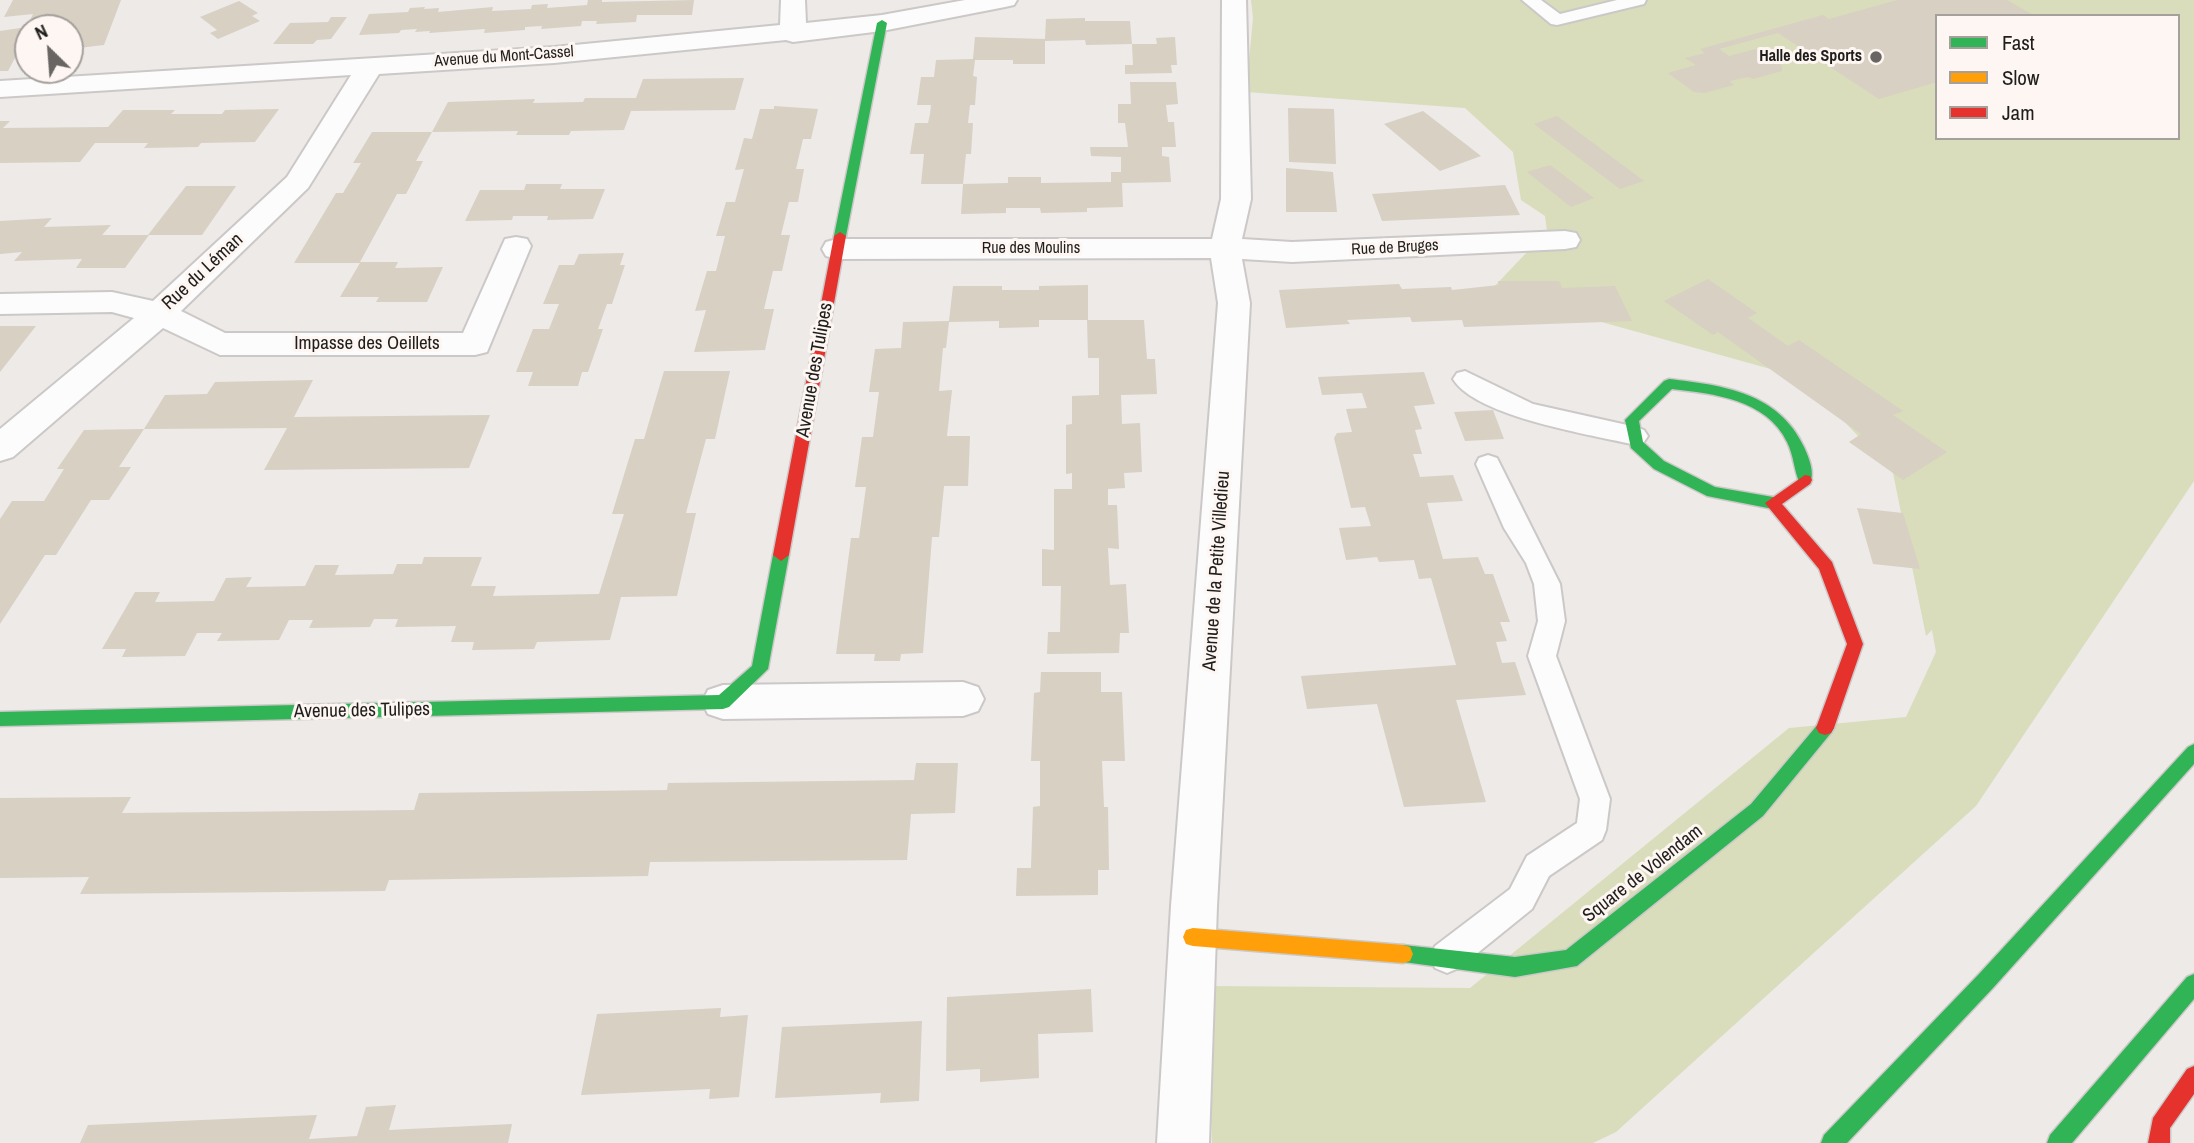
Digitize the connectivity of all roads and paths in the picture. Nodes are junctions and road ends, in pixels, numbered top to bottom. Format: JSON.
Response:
{"nodes":[{"id":1,"x":793,"y":0,"type":"edge"},
{"id":2,"x":1005,"y":0,"type":"edge"},
{"id":3,"x":1234,"y":0,"type":"edge"},
{"id":4,"x":1530,"y":0,"type":"edge"},
{"id":5,"x":1638,"y":0,"type":"edge"},
{"id":6,"x":882,"y":23,"type":"junction"},
{"id":7,"x":793,"y":34,"type":"junction"},
{"id":8,"x":371,"y":65,"type":"junction"},
{"id":9,"x":0,"y":89,"type":"edge"},
{"id":10,"x":1564,"y":240,"type":"dead end"},
{"id":11,"x":516,"y":246,"type":"dead end"},
{"id":12,"x":1225,"y":248,"type":"junction"},
{"id":13,"x":837,"y":249,"type":"junction"},
{"id":14,"x":0,"y":304,"type":"edge"},
{"id":15,"x":160,"y":313,"type":"junction"},
{"id":16,"x":1465,"y":379,"type":"dead end"},
{"id":17,"x":1636,"y":436,"type":"junction"},
{"id":18,"x":0,"y":448,"type":"edge"},
{"id":19,"x":1488,"y":464,"type":"dead end"},
{"id":20,"x":1773,"y":503,"type":"junction"},
{"id":21,"x":963,"y":699,"type":"dead end"},
{"id":22,"x":723,"y":702,"type":"junction"},
{"id":23,"x":0,"y":719,"type":"edge"},
{"id":24,"x":2194,"y":752,"type":"edge"},
{"id":25,"x":1193,"y":937,"type":"junction"},
{"id":26,"x":1447,"y":957,"type":"junction"},
{"id":27,"x":2194,"y":984,"type":"edge"},
{"id":28,"x":2194,"y":1076,"type":"edge"},
{"id":29,"x":1183,"y":1143,"type":"edge"},
{"id":30,"x":1832,"y":1143,"type":"edge"},
{"id":31,"x":2058,"y":1143,"type":"edge"},
{"id":32,"x":2159,"y":1143,"type":"edge"}],
"edges":[{"from":1,"to":7,"type":"street"},
{"from":2,"to":6,"type":"street","name":"Avenue du Mont-Cassel"},
{"from":3,"to":12,"type":"street","name":"Avenue de la Petite Villedieu"},
{"from":4,"to":5,"type":"lane"},
{"from":6,"to":7,"type":"street","name":"Avenue du Mont-Cassel"},
{"from":6,"to":13,"type":"street","name":"Avenue des Tulipes"},
{"from":7,"to":8,"type":"street","name":"Avenue du Mont-Cassel"},
{"from":8,"to":9,"type":"street","name":"Avenue du Mont-Cassel"},
{"from":8,"to":15,"type":"street","name":"Rue du Léman"},
{"from":10,"to":12,"type":"street","name":"Rue de Bruges"},
{"from":11,"to":15,"type":"street","name":"Impasse des Oeillets"},
{"from":12,"to":13,"type":"street","name":"Rue des Moulins"},
{"from":12,"to":25,"type":"street","name":"Avenue de la Petite Villedieu"},
{"from":13,"to":22,"type":"street","name":"Avenue des Tulipes"},
{"from":14,"to":15,"type":"street"},
{"from":15,"to":18,"type":"street","name":"Rue du Léman"},
{"from":16,"to":17,"type":"lane"},
{"from":17,"to":20,"type":"street"},
{"from":17,"to":20,"type":"street"},
{"from":19,"to":26,"type":"lane"},
{"from":20,"to":26,"type":"street","name":"Square de Volendam"},
{"from":21,"to":22,"type":"street","name":"Avenue des Tulipes"},
{"from":22,"to":23,"type":"street","name":"Avenue des Tulipes"},
{"from":24,"to":30,"type":"street"},
{"from":25,"to":26,"type":"street","name":"Square de Volendam"},
{"from":25,"to":29,"type":"street","name":"Avenue de la Petite Villedieu"},
{"from":27,"to":31,"type":"street"},
{"from":28,"to":32,"type":"street"}]}
